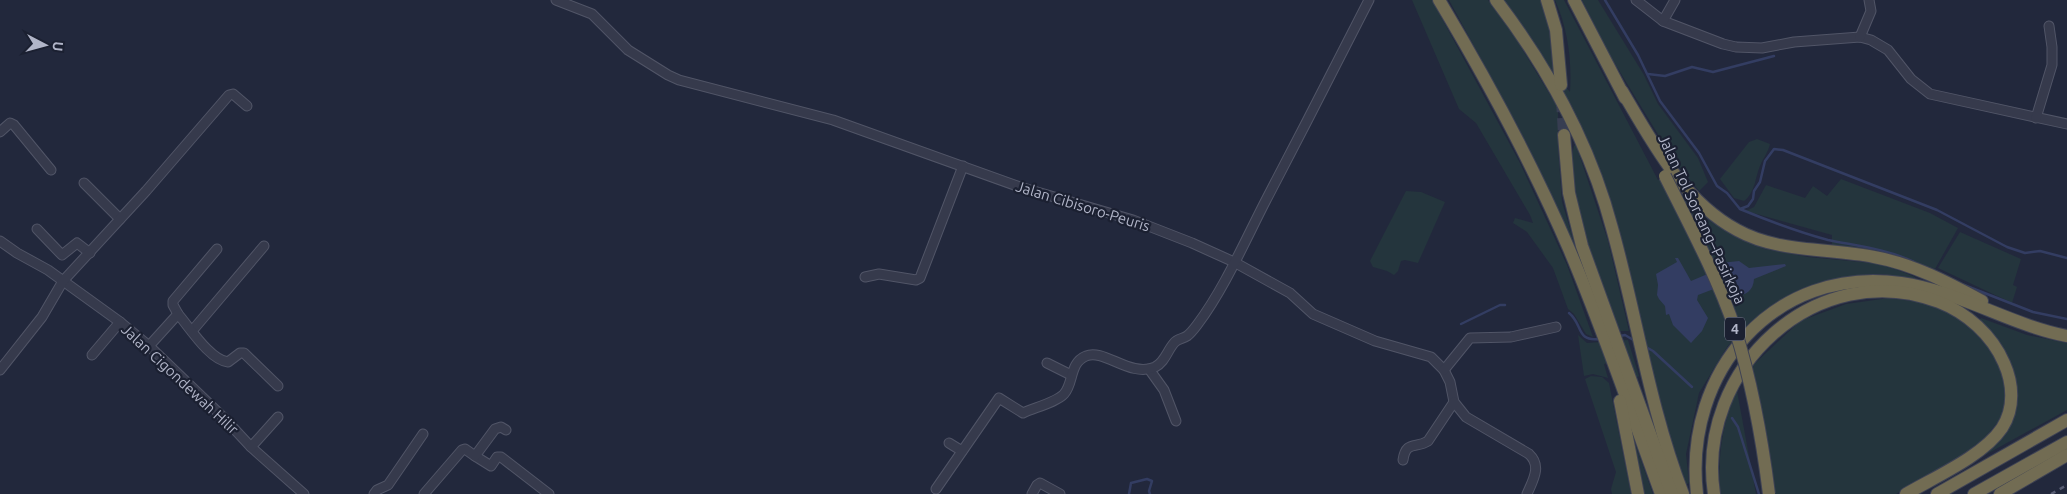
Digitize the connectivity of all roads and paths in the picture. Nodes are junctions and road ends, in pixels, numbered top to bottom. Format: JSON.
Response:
{"nodes":[{"id":1,"x":556,"y":0,"type":"edge"},
{"id":2,"x":1370,"y":0,"type":"edge"},
{"id":3,"x":1439,"y":0,"type":"edge"},
{"id":4,"x":1496,"y":0,"type":"edge"},
{"id":5,"x":1547,"y":0,"type":"edge"},
{"id":6,"x":1574,"y":0,"type":"edge"},
{"id":7,"x":1636,"y":0,"type":"edge"},
{"id":8,"x":1675,"y":0,"type":"edge"},
{"id":9,"x":1869,"y":0,"type":"edge"},
{"id":10,"x":1662,"y":21,"type":"junction"},
{"id":11,"x":2049,"y":26,"type":"dead end"},
{"id":12,"x":1860,"y":37,"type":"junction"},
{"id":13,"x":1561,"y":86,"type":"tunnel mouth"},
{"id":14,"x":247,"y":106,"type":"dead end"},
{"id":15,"x":2036,"y":118,"type":"junction"},
{"id":16,"x":2067,"y":124,"type":"edge"},
{"id":17,"x":0,"y":132,"type":"edge"},
{"id":18,"x":1564,"y":135,"type":"tunnel mouth"},
{"id":19,"x":963,"y":166,"type":"junction"},
{"id":20,"x":52,"y":170,"type":"dead end"},
{"id":21,"x":1667,"y":172,"type":"junction"},
{"id":22,"x":84,"y":183,"type":"dead end"},
{"id":23,"x":120,"y":219,"type":"junction"},
{"id":24,"x":37,"y":229,"type":"dead end"},
{"id":25,"x":0,"y":240,"type":"edge"},
{"id":26,"x":264,"y":246,"type":"dead end"},
{"id":27,"x":217,"y":248,"type":"dead end"},
{"id":28,"x":90,"y":253,"type":"junction"},
{"id":29,"x":1234,"y":262,"type":"junction"},
{"id":30,"x":865,"y":277,"type":"dead end"},
{"id":31,"x":63,"y":281,"type":"junction"},
{"id":32,"x":178,"y":314,"type":"junction"},
{"id":33,"x":120,"y":322,"type":"junction"},
{"id":34,"x":2031,"y":326,"type":"junction"},
{"id":35,"x":1556,"y":327,"type":"dead end"},
{"id":36,"x":192,"y":331,"type":"junction"},
{"id":37,"x":2067,"y":336,"type":"edge"},
{"id":38,"x":149,"y":346,"type":"junction"},
{"id":39,"x":92,"y":355,"type":"dead end"},
{"id":40,"x":1047,"y":363,"type":"dead end"},
{"id":41,"x":1617,"y":366,"type":"junction"},
{"id":42,"x":1149,"y":369,"type":"junction"},
{"id":43,"x":0,"y":370,"type":"edge"},
{"id":44,"x":1444,"y":370,"type":"junction"},
{"id":45,"x":1071,"y":375,"type":"junction"},
{"id":46,"x":278,"y":386,"type":"dead end"},
{"id":47,"x":1454,"y":402,"type":"junction"},
{"id":48,"x":278,"y":417,"type":"dead end"},
{"id":49,"x":2067,"y":420,"type":"edge"},
{"id":50,"x":1176,"y":421,"type":"dead end"},
{"id":51,"x":506,"y":430,"type":"dead end"},
{"id":52,"x":423,"y":434,"type":"dead end"},
{"id":53,"x":2067,"y":442,"type":"edge"},
{"id":54,"x":948,"y":443,"type":"dead end"},
{"id":55,"x":251,"y":447,"type":"junction"},
{"id":56,"x":962,"y":452,"type":"junction"},
{"id":57,"x":2067,"y":455,"type":"edge"},
{"id":58,"x":475,"y":456,"type":"junction"},
{"id":59,"x":1403,"y":460,"type":"dead end"},
{"id":60,"x":936,"y":489,"type":"dead end"},
{"id":61,"x":2003,"y":493,"type":"edge"},
{"id":62,"x":304,"y":494,"type":"edge"},
{"id":63,"x":374,"y":494,"type":"edge"},
{"id":64,"x":424,"y":494,"type":"edge"},
{"id":65,"x":549,"y":494,"type":"edge"},
{"id":66,"x":1032,"y":494,"type":"edge"},
{"id":67,"x":1060,"y":494,"type":"edge"},
{"id":68,"x":1527,"y":494,"type":"edge"},
{"id":69,"x":1638,"y":494,"type":"edge"},
{"id":70,"x":1661,"y":494,"type":"edge"},
{"id":71,"x":1672,"y":494,"type":"edge"},
{"id":72,"x":1683,"y":494,"type":"edge"},
{"id":73,"x":1697,"y":494,"type":"edge"},
{"id":74,"x":1714,"y":494,"type":"edge"},
{"id":75,"x":1769,"y":494,"type":"edge"},
{"id":76,"x":1906,"y":494,"type":"edge"},
{"id":77,"x":1937,"y":494,"type":"edge"},
{"id":78,"x":1974,"y":494,"type":"edge"}],
"edges":[{"from":1,"to":19,"type":"street","name":"Jalan Cibisoro-Peuris"},
{"from":2,"to":29,"type":"street"},
{"from":3,"to":41,"type":"highway"},
{"from":4,"to":72,"type":"highway"},
{"from":5,"to":13,"type":"highway"},
{"from":6,"to":21,"type":"highway","name":"Jalan Tol Soreang–Pasirkoja","number":"4"},
{"from":7,"to":10,"type":"street"},
{"from":8,"to":10,"type":"street"},
{"from":9,"to":12,"type":"street"},
{"from":10,"to":12,"type":"street"},
{"from":11,"to":15,"type":"street"},
{"from":12,"to":15,"type":"street"},
{"from":14,"to":23,"type":"street"},
{"from":15,"to":16,"type":"street"},
{"from":17,"to":20,"type":"street"},
{"from":18,"to":41,"type":"highway"},
{"from":19,"to":29,"type":"street","name":"Jalan Cibisoro-Peuris"},
{"from":19,"to":30,"type":"street"},
{"from":21,"to":34,"type":"highway"},
{"from":21,"to":75,"type":"highway","name":"Jalan Tol Soreang–Pasirkoja","number":"4","bridge":true},
{"from":22,"to":23,"type":"street"},
{"from":23,"to":28,"type":"street"},
{"from":24,"to":28,"type":"street"},
{"from":25,"to":31,"type":"street","name":"Jalan Cigondewah Hilir"},
{"from":26,"to":36,"type":"street"},
{"from":27,"to":32,"type":"street"},
{"from":28,"to":31,"type":"street"},
{"from":29,"to":42,"type":"street"},
{"from":29,"to":44,"type":"street","name":"Jalan Cibisoro-Peuris"},
{"from":31,"to":33,"type":"street","name":"Jalan Cigondewah Hilir"},
{"from":31,"to":43,"type":"street"},
{"from":32,"to":36,"type":"street"},
{"from":32,"to":38,"type":"street"},
{"from":33,"to":38,"type":"street","name":"Jalan Cigondewah Hilir"},
{"from":33,"to":39,"type":"street"},
{"from":34,"to":37,"type":"highway"},
{"from":34,"to":73,"type":"highway"},
{"from":35,"to":44,"type":"street"},
{"from":36,"to":46,"type":"street"},
{"from":38,"to":55,"type":"street","name":"Jalan Cigondewah Hilir"},
{"from":40,"to":45,"type":"street"},
{"from":41,"to":69,"type":"highway"},
{"from":41,"to":70,"type":"highway"},
{"from":41,"to":71,"type":"highway"},
{"from":42,"to":45,"type":"street"},
{"from":42,"to":50,"type":"street"},
{"from":44,"to":47,"type":"street"},
{"from":45,"to":56,"type":"street"},
{"from":47,"to":59,"type":"street"},
{"from":47,"to":68,"type":"street"},
{"from":48,"to":55,"type":"street"},
{"from":49,"to":77,"type":"highway"},
{"from":51,"to":58,"type":"street"},
{"from":52,"to":63,"type":"street"},
{"from":53,"to":78,"type":"highway"},
{"from":54,"to":56,"type":"street"},
{"from":55,"to":62,"type":"street","name":"Jalan Cigondewah Hilir"},
{"from":56,"to":60,"type":"street"},
{"from":57,"to":61,"type":"highway"},
{"from":58,"to":64,"type":"street"},
{"from":58,"to":65,"type":"street"},
{"from":66,"to":67,"type":"street"},
{"from":74,"to":76,"type":"highway"}]}
